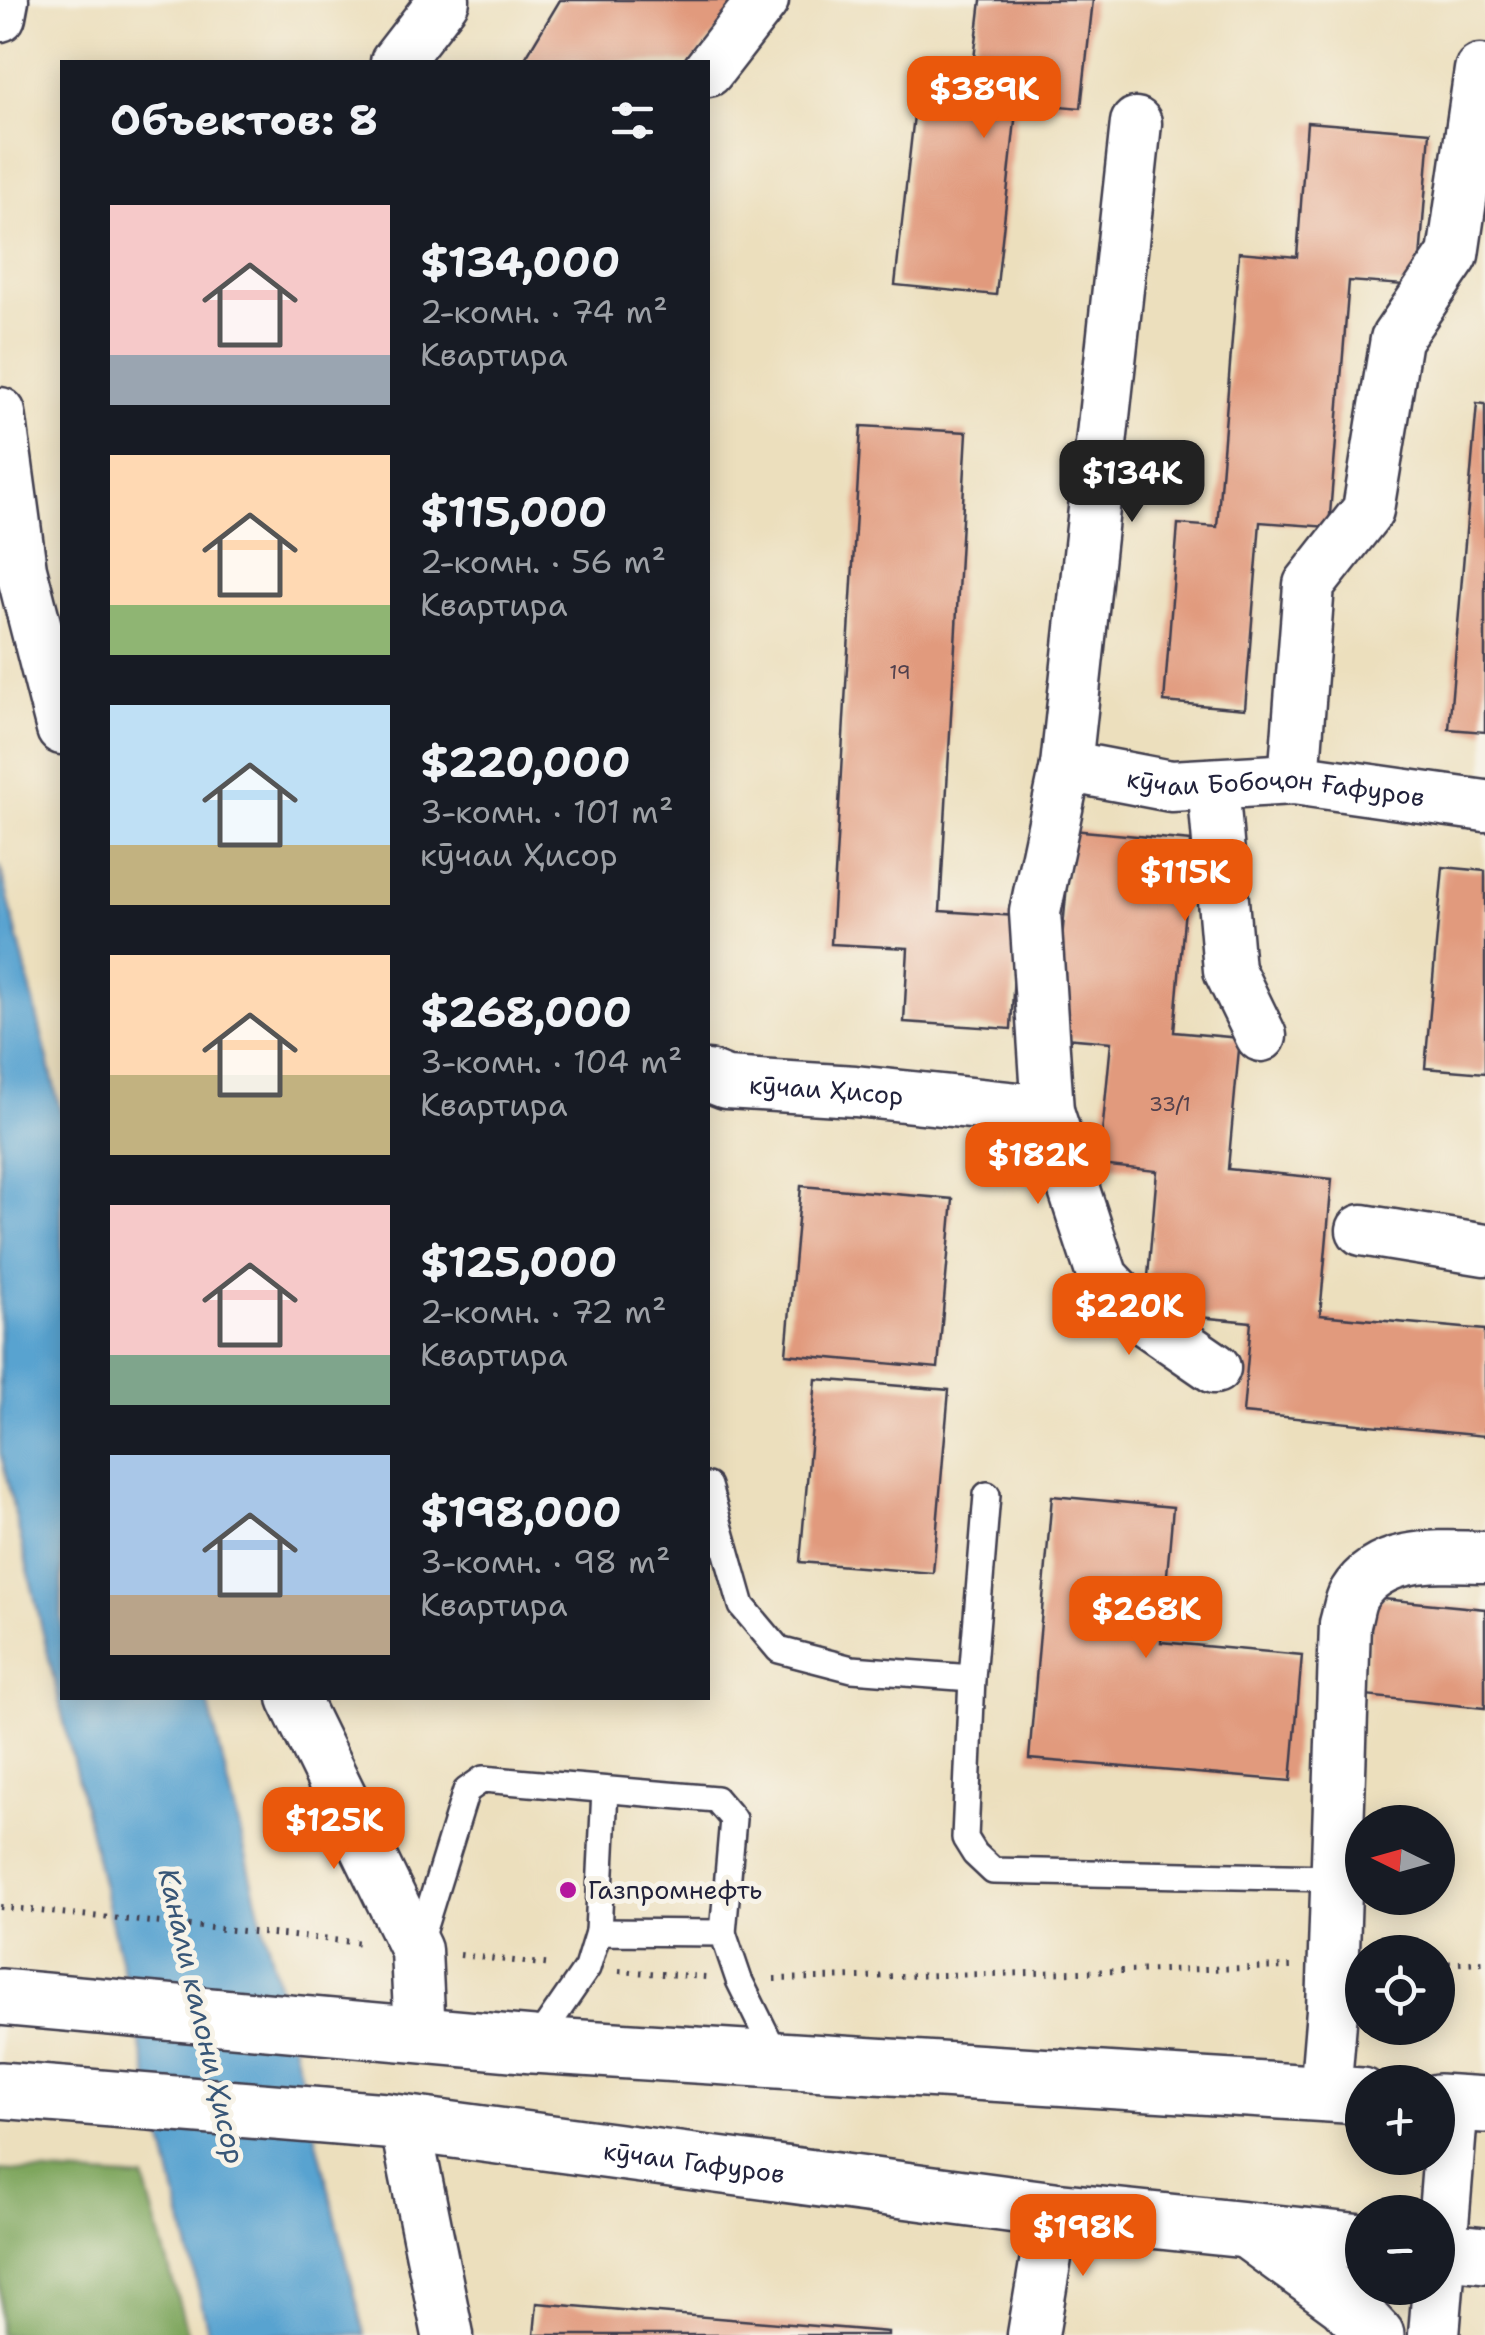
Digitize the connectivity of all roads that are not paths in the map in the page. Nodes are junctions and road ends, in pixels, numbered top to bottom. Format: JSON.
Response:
{"nodes":[{"id":1,"x":3,"y":0,"type":"edge"},
{"id":2,"x":444,"y":0,"type":"edge"},
{"id":3,"x":763,"y":0,"type":"edge"},
{"id":4,"x":0,"y":16,"type":"edge"},
{"id":5,"x":407,"y":60,"type":"edge"},
{"id":6,"x":710,"y":68,"type":"edge"},
{"id":7,"x":1480,"y":70,"type":"dead end"},
{"id":8,"x":1136,"y":123,"type":"dead end"},
{"id":9,"x":0,"y":414,"type":"edge"},
{"id":10,"x":60,"y":721,"type":"edge"},
{"id":11,"x":1066,"y":766,"type":"junction"},
{"id":12,"x":1294,"y":779,"type":"junction"},
{"id":13,"x":1213,"y":784,"type":"junction"},
{"id":14,"x":1485,"y":806,"type":"edge"},
{"id":15,"x":1261,"y":1036,"type":"dead end"},
{"id":16,"x":710,"y":1077,"type":"edge"},
{"id":17,"x":1048,"y":1111,"type":"junction"},
{"id":18,"x":1362,"y":1230,"type":"dead end"},
{"id":19,"x":1485,"y":1250,"type":"edge"},
{"id":20,"x":1215,"y":1368,"type":"dead end"},
{"id":21,"x":710,"y":1493,"type":"edge"},
{"id":22,"x":986,"y":1495,"type":"dead end"},
{"id":23,"x":1485,"y":1557,"type":"edge"},
{"id":24,"x":972,"y":1678,"type":"junction"},
{"id":25,"x":295,"y":1700,"type":"edge"},
{"id":26,"x":606,"y":1790,"type":"junction"},
{"id":27,"x":1335,"y":1878,"type":"junction"},
{"id":28,"x":598,"y":1932,"type":"junction"},
{"id":29,"x":723,"y":1933,"type":"junction"},
{"id":30,"x":416,"y":1950,"type":"junction"},
{"id":31,"x":10,"y":1998,"type":"edge"},
{"id":32,"x":405,"y":2033,"type":"junction"},
{"id":33,"x":533,"y":2046,"type":"junction"},
{"id":34,"x":779,"y":2061,"type":"junction"},
{"id":35,"x":11,"y":2090,"type":"edge"},
{"id":36,"x":1344,"y":2095,"type":"edge"},
{"id":37,"x":1459,"y":2103,"type":"edge"},
{"id":38,"x":396,"y":2122,"type":"junction"},
{"id":39,"x":1054,"y":2210,"type":"junction"},
{"id":40,"x":1455,"y":2222,"type":"edge"},
{"id":41,"x":1246,"y":2229,"type":"junction"},
{"id":42,"x":1345,"y":2240,"type":"edge"},
{"id":43,"x":1441,"y":2305,"type":"edge"},
{"id":44,"x":448,"y":2335,"type":"edge"},
{"id":45,"x":1033,"y":2335,"type":"edge"},
{"id":46,"x":1376,"y":2335,"type":"edge"},
{"id":47,"x":1434,"y":2335,"type":"edge"}],
"edges":[{"from":1,"to":4,"type":"street"},
{"from":2,"to":5,"type":"street"},
{"from":3,"to":6,"type":"street"},
{"from":7,"to":12,"type":"street"},
{"from":8,"to":11,"type":"street"},
{"from":9,"to":10,"type":"street"},
{"from":11,"to":13,"type":"street","name":"кӯчаи Бобоҷон Ғафуров"},
{"from":11,"to":17,"type":"street"},
{"from":12,"to":13,"type":"street","name":"кӯчаи Бобоҷон Ғафуров"},
{"from":12,"to":14,"type":"street","name":"кӯчаи Бобоҷон Ғафуров"},
{"from":13,"to":15,"type":"street"},
{"from":16,"to":17,"type":"street","name":"кӯчаи Ҳисор"},
{"from":17,"to":20,"type":"street"},
{"from":18,"to":19,"type":"street"},
{"from":21,"to":24,"type":"lane"},
{"from":22,"to":24,"type":"lane"},
{"from":23,"to":27,"type":"street"},
{"from":24,"to":27,"type":"lane"},
{"from":25,"to":30,"type":"street"},
{"from":26,"to":28,"type":"lane"},
{"from":26,"to":29,"type":"lane"},
{"from":26,"to":30,"type":"lane"},
{"from":27,"to":36,"type":"street"},
{"from":28,"to":29,"type":"lane"},
{"from":28,"to":33,"type":"lane"},
{"from":29,"to":34,"type":"lane"},
{"from":30,"to":32,"type":"street"},
{"from":31,"to":32,"type":"main road"},
{"from":32,"to":33,"type":"main road"},
{"from":33,"to":34,"type":"main road"},
{"from":34,"to":36,"type":"main road"},
{"from":35,"to":38,"type":"main road","name":"кӯчаи Гафуров"},
{"from":37,"to":40,"type":"street"},
{"from":38,"to":39,"type":"main road","name":"кӯчаи Гафуров"},
{"from":38,"to":44,"type":"street"},
{"from":39,"to":41,"type":"main road","name":"кӯчаи Гафуров"},
{"from":39,"to":45,"type":"street"},
{"from":41,"to":42,"type":"main road","name":"кӯчаи Гафуров"},
{"from":41,"to":46,"type":"main road"},
{"from":43,"to":47,"type":"street"}]}
